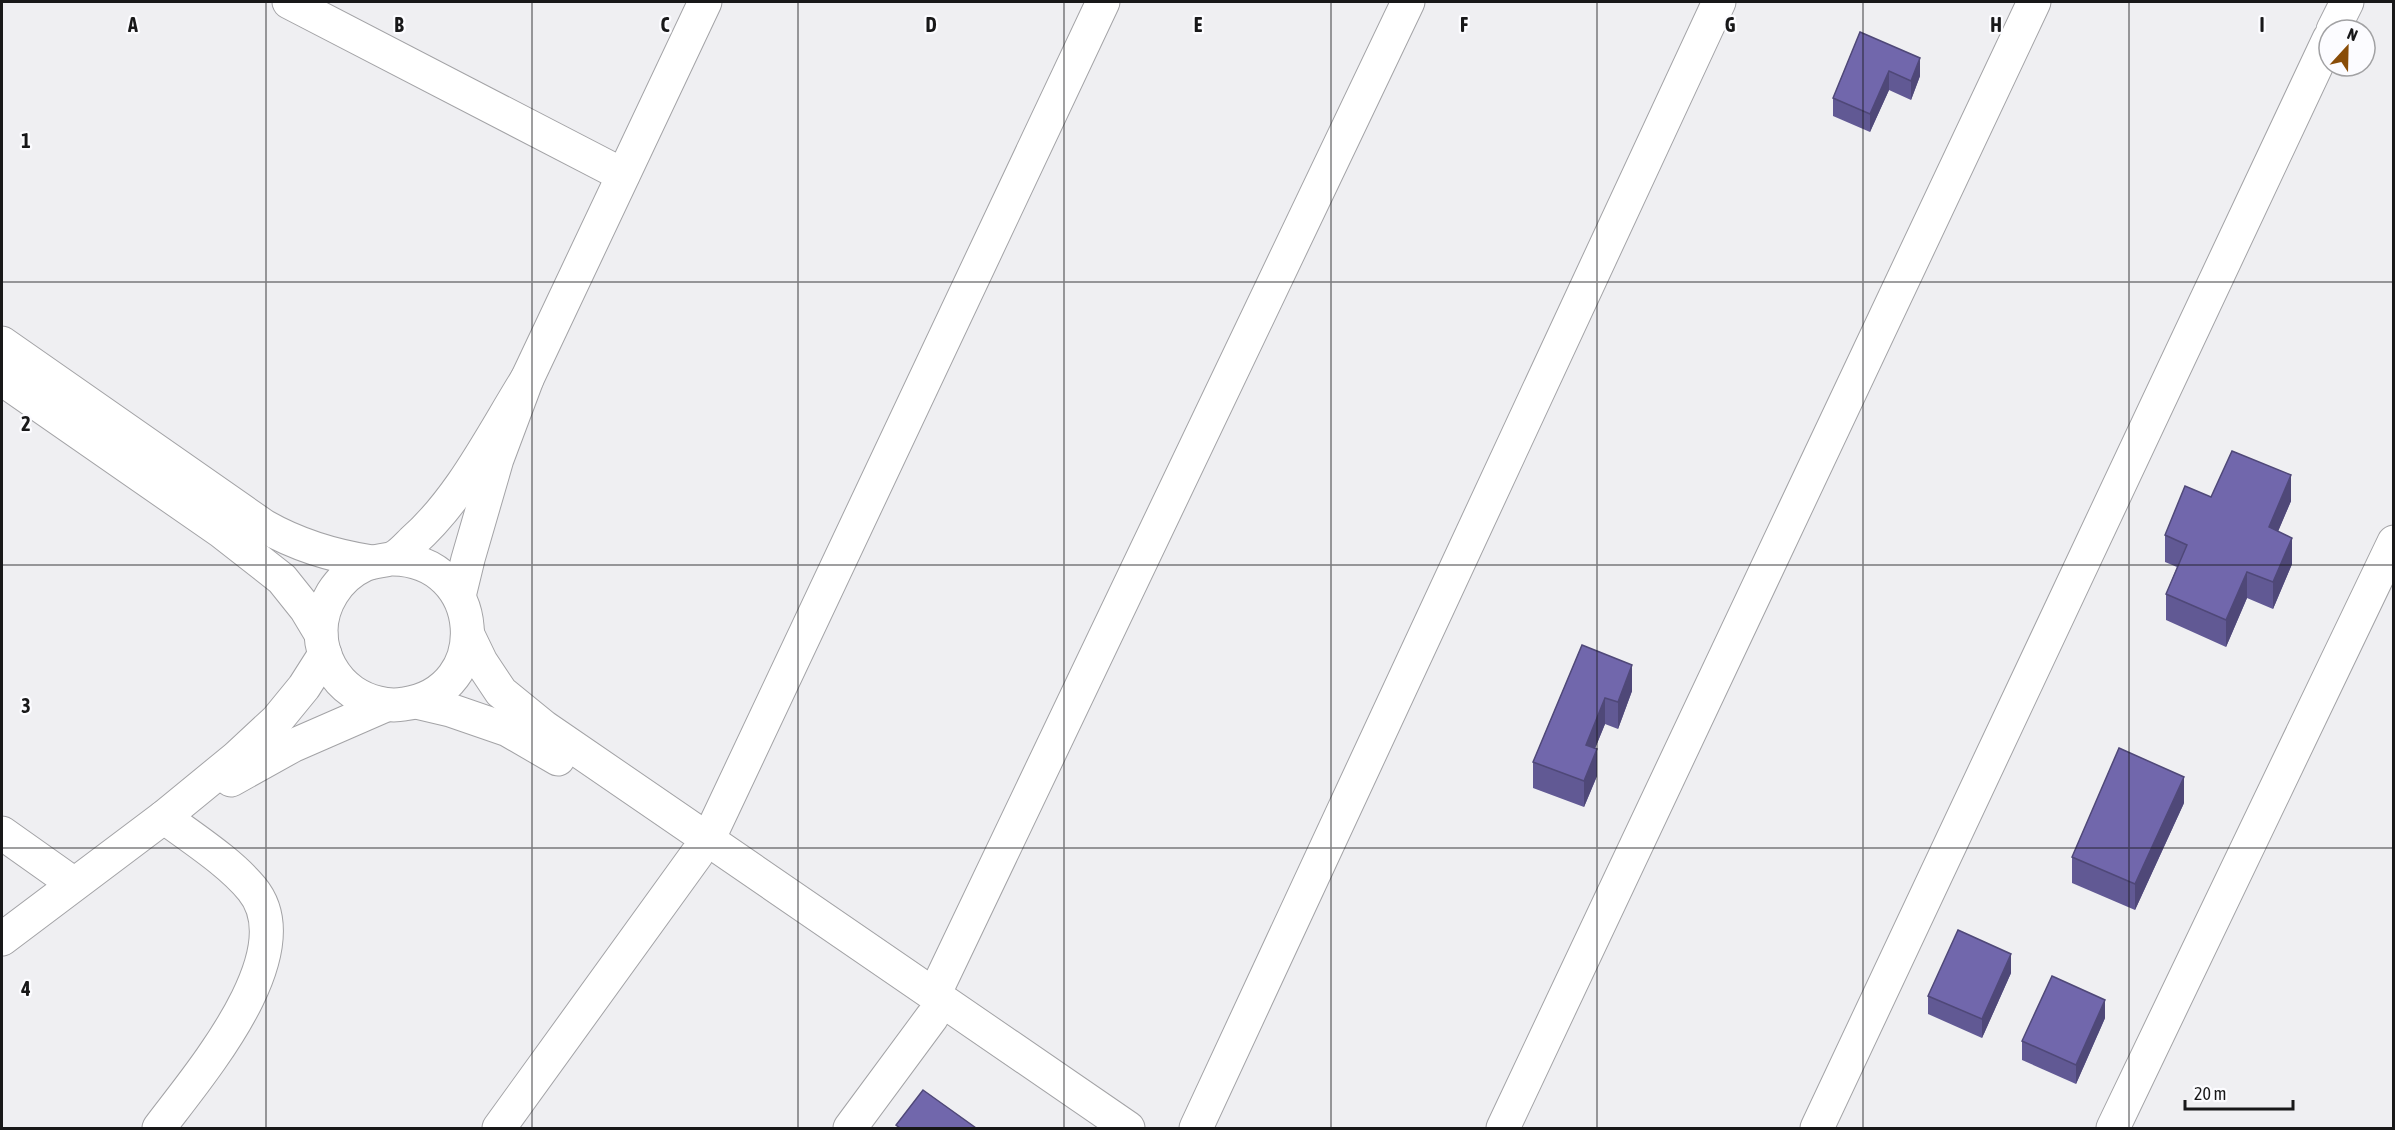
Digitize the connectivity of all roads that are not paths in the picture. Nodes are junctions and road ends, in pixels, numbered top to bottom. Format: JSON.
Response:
{"nodes":[{"id":1,"x":289,"y":2,"type":"edge"},
{"id":2,"x":705,"y":2,"type":"edge"},
{"id":3,"x":1103,"y":2,"type":"edge"},
{"id":4,"x":1408,"y":2,"type":"edge"},
{"id":5,"x":1719,"y":2,"type":"edge"},
{"id":6,"x":2034,"y":2,"type":"edge"},
{"id":7,"x":2347,"y":2,"type":"edge"},
{"id":8,"x":2339,"y":18,"type":"edge"},
{"id":9,"x":2317,"y":65,"type":"edge"},
{"id":10,"x":623,"y":175,"type":"junction"},
{"id":11,"x":2,"y":343,"type":"edge"},
{"id":12,"x":2,"y":379,"type":"edge"},
{"id":13,"x":527,"y":380,"type":"junction"},
{"id":14,"x":2394,"y":542,"type":"edge"},
{"id":15,"x":382,"y":560,"type":"junction"},
{"id":16,"x":459,"y":596,"type":"junction"},
{"id":17,"x":468,"y":635,"type":"junction"},
{"id":18,"x":323,"y":644,"type":"junction"},
{"id":19,"x":401,"y":703,"type":"junction"},
{"id":20,"x":164,"y":817,"type":"junction"},
{"id":21,"x":2,"y":833,"type":"edge"},
{"id":22,"x":702,"y":847,"type":"junction"},
{"id":23,"x":74,"y":884,"type":"junction"},
{"id":24,"x":2,"y":939,"type":"edge"},
{"id":25,"x":933,"y":1006,"type":"junction"},
{"id":26,"x":159,"y":1128,"type":"edge"},
{"id":27,"x":499,"y":1128,"type":"edge"},
{"id":28,"x":850,"y":1128,"type":"edge"},
{"id":29,"x":1091,"y":1128,"type":"edge"},
{"id":30,"x":1128,"y":1128,"type":"edge"},
{"id":31,"x":1196,"y":1128,"type":"edge"},
{"id":32,"x":1503,"y":1128,"type":"edge"},
{"id":33,"x":1817,"y":1128,"type":"edge"},
{"id":34,"x":2113,"y":1128,"type":"edge"}],
"edges":[{"from":1,"to":10,"type":"street"},
{"from":2,"to":10,"type":"street"},
{"from":3,"to":22,"type":"street"},
{"from":4,"to":25,"type":"street"},
{"from":5,"to":31,"type":"street"},
{"from":6,"to":32,"type":"street"},
{"from":7,"to":8,"type":"street"},
{"from":9,"to":33,"type":"street"},
{"from":10,"to":13,"type":"street"},
{"from":11,"to":15,"type":"street"},
{"from":12,"to":18,"type":"street"},
{"from":13,"to":15,"type":"street"},
{"from":13,"to":16,"type":"street"},
{"from":14,"to":34,"type":"street"},
{"from":15,"to":16,"type":"street"},
{"from":15,"to":18,"type":"street"},
{"from":16,"to":17,"type":"street"},
{"from":17,"to":19,"type":"street"},
{"from":17,"to":22,"type":"street"},
{"from":18,"to":19,"type":"street"},
{"from":18,"to":20,"type":"street"},
{"from":19,"to":20,"type":"street"},
{"from":19,"to":22,"type":"street"},
{"from":20,"to":23,"type":"street"},
{"from":20,"to":26,"type":"street"},
{"from":21,"to":23,"type":"street"},
{"from":22,"to":25,"type":"street"},
{"from":22,"to":27,"type":"street"},
{"from":23,"to":24,"type":"street"},
{"from":25,"to":28,"type":"street"},
{"from":25,"to":29,"type":"street"},
{"from":25,"to":30,"type":"street"}]}
